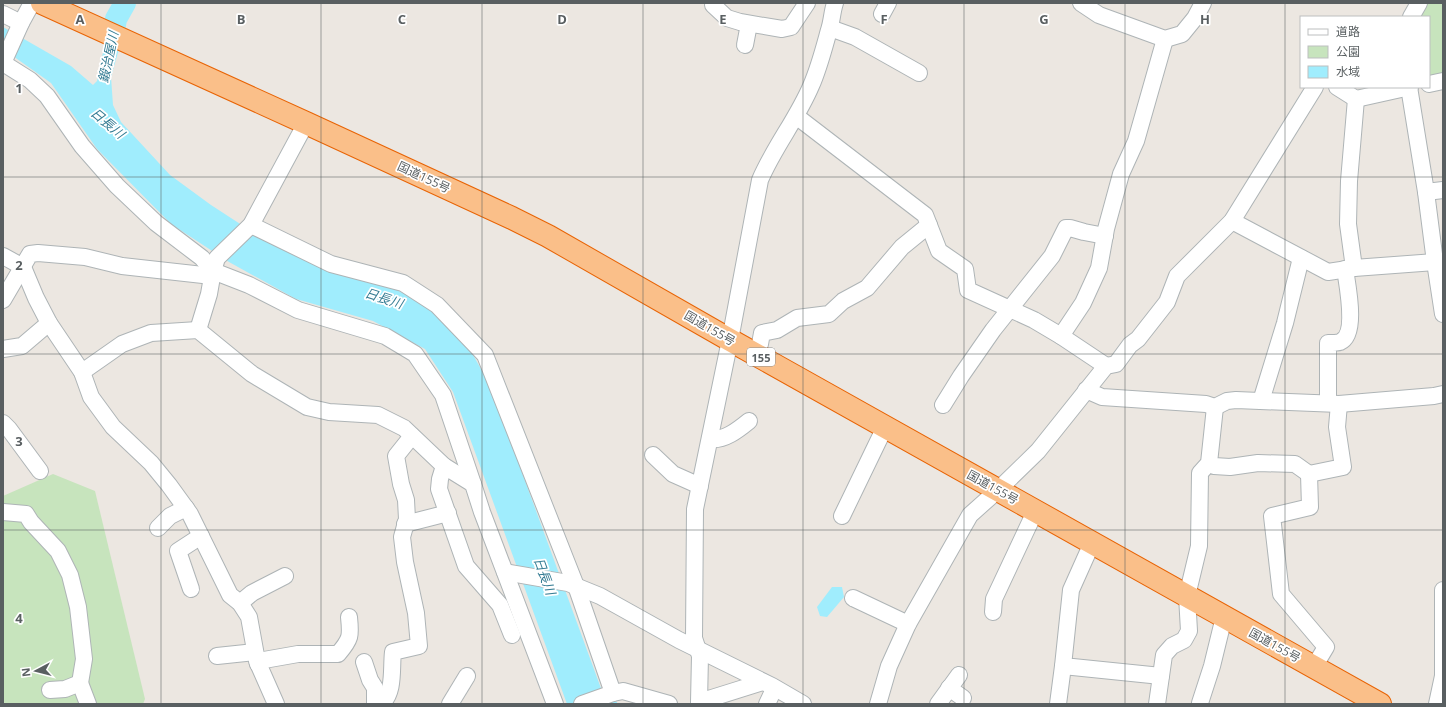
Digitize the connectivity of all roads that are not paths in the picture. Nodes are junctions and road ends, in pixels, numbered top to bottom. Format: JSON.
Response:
{"nodes":[{"id":1,"x":32,"y":3,"type":"edge"},
{"id":2,"x":42,"y":3,"type":"edge"},
{"id":3,"x":807,"y":3,"type":"edge"},
{"id":4,"x":834,"y":3,"type":"edge"},
{"id":5,"x":1081,"y":3,"type":"edge"},
{"id":6,"x":1203,"y":3,"type":"edge"},
{"id":7,"x":1419,"y":3,"type":"edge"},
{"id":8,"x":713,"y":5,"type":"dead end"},
{"id":9,"x":3,"y":14,"type":"edge"},
{"id":10,"x":1412,"y":16,"type":"edge"},
{"id":11,"x":749,"y":24,"type":"junction"},
{"id":12,"x":20,"y":27,"type":"junction"},
{"id":13,"x":830,"y":28,"type":"junction"},
{"id":14,"x":1165,"y":40,"type":"junction"},
{"id":15,"x":745,"y":45,"type":"dead end"},
{"id":16,"x":4,"y":61,"type":"edge"},
{"id":17,"x":919,"y":73,"type":"dead end"},
{"id":18,"x":1443,"y":81,"type":"edge"},
{"id":19,"x":1430,"y":84,"type":"edge"},
{"id":20,"x":1314,"y":88,"type":"edge"},
{"id":21,"x":1339,"y":88,"type":"edge"},
{"id":22,"x":1405,"y":88,"type":"edge"},
{"id":23,"x":1409,"y":88,"type":"edge"},
{"id":24,"x":1356,"y":99,"type":"junction"},
{"id":25,"x":796,"y":116,"type":"junction"},
{"id":26,"x":306,"y":123,"type":"junction"},
{"id":27,"x":1443,"y":190,"type":"edge"},
{"id":28,"x":1426,"y":192,"type":"junction"},
{"id":29,"x":1232,"y":221,"type":"junction"},
{"id":30,"x":251,"y":225,"type":"junction"},
{"id":31,"x":929,"y":225,"type":"junction"},
{"id":32,"x":1105,"y":236,"type":"junction"},
{"id":33,"x":3,"y":256,"type":"edge"},
{"id":34,"x":1301,"y":258,"type":"junction"},
{"id":35,"x":1435,"y":262,"type":"junction"},
{"id":36,"x":215,"y":265,"type":"junction"},
{"id":37,"x":23,"y":268,"type":"junction"},
{"id":38,"x":1349,"y":269,"type":"junction"},
{"id":39,"x":3,"y":300,"type":"edge"},
{"id":40,"x":1010,"y":308,"type":"junction"},
{"id":41,"x":1443,"y":314,"type":"edge"},
{"id":42,"x":49,"y":323,"type":"junction"},
{"id":43,"x":198,"y":330,"type":"junction"},
{"id":44,"x":1061,"y":336,"type":"junction"},
{"id":45,"x":730,"y":340,"type":"junction"},
{"id":46,"x":3,"y":349,"type":"edge"},
{"id":47,"x":755,"y":354,"type":"junction"},
{"id":48,"x":1106,"y":366,"type":"junction"},
{"id":49,"x":82,"y":372,"type":"junction"},
{"id":50,"x":1086,"y":390,"type":"junction"},
{"id":51,"x":1443,"y":394,"type":"edge"},
{"id":52,"x":1262,"y":401,"type":"junction"},
{"id":53,"x":1334,"y":403,"type":"junction"},
{"id":54,"x":943,"y":405,"type":"dead end"},
{"id":55,"x":1215,"y":407,"type":"junction"},
{"id":56,"x":749,"y":421,"type":"dead end"},
{"id":57,"x":3,"y":423,"type":"edge"},
{"id":58,"x":885,"y":427,"type":"junction"},
{"id":59,"x":412,"y":436,"type":"junction"},
{"id":60,"x":710,"y":439,"type":"junction"},
{"id":61,"x":653,"y":455,"type":"dead end"},
{"id":62,"x":1208,"y":463,"type":"junction"},
{"id":63,"x":444,"y":466,"type":"junction"},
{"id":64,"x":40,"y":471,"type":"dead end"},
{"id":65,"x":1309,"y":474,"type":"junction"},
{"id":66,"x":473,"y":484,"type":"junction"},
{"id":67,"x":700,"y":486,"type":"junction"},
{"id":68,"x":998,"y":490,"type":"junction"},
{"id":69,"x":186,"y":508,"type":"junction"},
{"id":70,"x":3,"y":512,"type":"edge"},
{"id":71,"x":1037,"y":512,"type":"junction"},
{"id":72,"x":448,"y":513,"type":"junction"},
{"id":73,"x":842,"y":516,"type":"dead end"},
{"id":74,"x":405,"y":524,"type":"junction"},
{"id":75,"x":158,"y":528,"type":"dead end"},
{"id":76,"x":201,"y":536,"type":"junction"},
{"id":77,"x":1092,"y":543,"type":"junction"},
{"id":78,"x":507,"y":572,"type":"junction"},
{"id":79,"x":286,"y":576,"type":"dead end"},
{"id":80,"x":572,"y":585,"type":"junction"},
{"id":81,"x":191,"y":589,"type":"dead end"},
{"id":82,"x":1443,"y":590,"type":"edge"},
{"id":83,"x":1187,"y":596,"type":"junction"},
{"id":84,"x":853,"y":598,"type":"dead end"},
{"id":85,"x":240,"y":603,"type":"junction"},
{"id":86,"x":993,"y":612,"type":"dead end"},
{"id":87,"x":349,"y":617,"type":"dead end"},
{"id":88,"x":1224,"y":617,"type":"junction"},
{"id":89,"x":908,"y":624,"type":"junction"},
{"id":90,"x":512,"y":634,"type":"dead end"},
{"id":91,"x":698,"y":649,"type":"junction"},
{"id":92,"x":217,"y":656,"type":"dead end"},
{"id":93,"x":257,"y":658,"type":"junction"},
{"id":94,"x":364,"y":662,"type":"dead end"},
{"id":95,"x":1063,"y":666,"type":"junction"},
{"id":96,"x":1314,"y":667,"type":"junction"},
{"id":97,"x":959,"y":675,"type":"dead end"},
{"id":98,"x":466,"y":676,"type":"dead end"},
{"id":99,"x":1161,"y":676,"type":"junction"},
{"id":100,"x":80,"y":683,"type":"junction"},
{"id":101,"x":769,"y":686,"type":"junction"},
{"id":102,"x":949,"y":688,"type":"junction"},
{"id":103,"x":50,"y":690,"type":"dead end"},
{"id":104,"x":612,"y":693,"type":"junction"},
{"id":105,"x":963,"y":698,"type":"dead end"},
{"id":106,"x":696,"y":703,"type":"edge"},
{"id":107,"x":1200,"y":703,"type":"dead end"},
{"id":108,"x":88,"y":704,"type":"edge"},
{"id":109,"x":276,"y":704,"type":"edge"},
{"id":110,"x":374,"y":704,"type":"edge"},
{"id":111,"x":381,"y":704,"type":"edge"},
{"id":112,"x":450,"y":704,"type":"edge"},
{"id":113,"x":555,"y":704,"type":"edge"},
{"id":114,"x":582,"y":704,"type":"edge"},
{"id":115,"x":669,"y":704,"type":"edge"},
{"id":116,"x":767,"y":704,"type":"edge"},
{"id":117,"x":803,"y":704,"type":"edge"},
{"id":118,"x":878,"y":704,"type":"edge"},
{"id":119,"x":938,"y":704,"type":"edge"},
{"id":120,"x":1058,"y":704,"type":"edge"},
{"id":121,"x":1157,"y":704,"type":"edge"},
{"id":122,"x":1380,"y":704,"type":"edge"},
{"id":123,"x":1437,"y":704,"type":"edge"}],
"edges":[{"from":1,"to":12,"type":"street"},
{"from":2,"to":26,"type":"highway","name":"国道155号","number":"155"},
{"from":3,"to":11,"type":"street"},
{"from":4,"to":13,"type":"street"},
{"from":5,"to":14,"type":"street"},
{"from":6,"to":14,"type":"street"},
{"from":7,"to":10,"type":"street"},
{"from":8,"to":11,"type":"street"},
{"from":9,"to":12,"type":"street"},
{"from":11,"to":15,"type":"street"},
{"from":12,"to":16,"type":"street"},
{"from":13,"to":17,"type":"street"},
{"from":13,"to":25,"type":"street"},
{"from":14,"to":32,"type":"street"},
{"from":16,"to":36,"type":"street"},
{"from":18,"to":19,"type":"street"},
{"from":20,"to":29,"type":"street"},
{"from":21,"to":24,"type":"street"},
{"from":22,"to":24,"type":"street"},
{"from":23,"to":28,"type":"street"},
{"from":24,"to":38,"type":"street"},
{"from":25,"to":31,"type":"street"},
{"from":25,"to":45,"type":"street"},
{"from":26,"to":30,"type":"street"},
{"from":26,"to":45,"type":"highway","name":"国道155号","number":"155"},
{"from":27,"to":28,"type":"street"},
{"from":28,"to":35,"type":"street"},
{"from":29,"to":34,"type":"street"},
{"from":29,"to":48,"type":"street"},
{"from":30,"to":36,"type":"street"},
{"from":30,"to":80,"type":"street"},
{"from":31,"to":40,"type":"street"},
{"from":31,"to":47,"type":"street"},
{"from":32,"to":40,"type":"street"},
{"from":32,"to":44,"type":"street"},
{"from":33,"to":37,"type":"street"},
{"from":34,"to":38,"type":"street"},
{"from":34,"to":52,"type":"street"},
{"from":35,"to":38,"type":"street"},
{"from":35,"to":41,"type":"street"},
{"from":36,"to":37,"type":"street"},
{"from":36,"to":43,"type":"street"},
{"from":36,"to":66,"type":"street"},
{"from":37,"to":39,"type":"street"},
{"from":37,"to":42,"type":"street"},
{"from":38,"to":53,"type":"street"},
{"from":40,"to":44,"type":"street"},
{"from":40,"to":54,"type":"street"},
{"from":42,"to":46,"type":"street"},
{"from":42,"to":49,"type":"street"},
{"from":43,"to":49,"type":"street"},
{"from":43,"to":59,"type":"street"},
{"from":44,"to":48,"type":"street"},
{"from":45,"to":47,"type":"highway","name":"国道155号","number":"155"},
{"from":45,"to":60,"type":"street"},
{"from":47,"to":58,"type":"highway","name":"国道155号","number":"155"},
{"from":48,"to":50,"type":"street"},
{"from":49,"to":69,"type":"street"},
{"from":50,"to":55,"type":"street"},
{"from":50,"to":68,"type":"street"},
{"from":51,"to":53,"type":"street"},
{"from":52,"to":53,"type":"street"},
{"from":52,"to":55,"type":"street"},
{"from":53,"to":65,"type":"street"},
{"from":55,"to":62,"type":"street"},
{"from":56,"to":60,"type":"street"},
{"from":57,"to":64,"type":"street"},
{"from":58,"to":68,"type":"highway","name":"国道155号","number":"155"},
{"from":58,"to":73,"type":"street"},
{"from":59,"to":63,"type":"street"},
{"from":59,"to":74,"type":"street"},
{"from":60,"to":67,"type":"street"},
{"from":61,"to":67,"type":"street"},
{"from":62,"to":65,"type":"street"},
{"from":62,"to":83,"type":"street"},
{"from":63,"to":66,"type":"street"},
{"from":63,"to":72,"type":"street"},
{"from":65,"to":96,"type":"street"},
{"from":66,"to":78,"type":"street"},
{"from":67,"to":91,"type":"street"},
{"from":68,"to":71,"type":"highway","name":"国道155号","number":"155"},
{"from":68,"to":89,"type":"street"},
{"from":69,"to":75,"type":"street"},
{"from":69,"to":76,"type":"street"},
{"from":70,"to":100,"type":"street"},
{"from":71,"to":77,"type":"highway","name":"国道155号","number":"155"},
{"from":71,"to":86,"type":"street"},
{"from":72,"to":74,"type":"street"},
{"from":72,"to":90,"type":"street"},
{"from":74,"to":111,"type":"street"},
{"from":76,"to":81,"type":"street"},
{"from":76,"to":85,"type":"street"},
{"from":77,"to":83,"type":"highway","name":"国道155号","number":"155"},
{"from":77,"to":95,"type":"street"},
{"from":78,"to":80,"type":"street"},
{"from":78,"to":113,"type":"street"},
{"from":79,"to":85,"type":"street"},
{"from":80,"to":91,"type":"street"},
{"from":80,"to":104,"type":"street"},
{"from":82,"to":123,"type":"street"},
{"from":83,"to":88,"type":"highway","name":"国道155号","number":"155"},
{"from":83,"to":99,"type":"street"},
{"from":84,"to":89,"type":"street"},
{"from":85,"to":93,"type":"street"},
{"from":87,"to":93,"type":"street"},
{"from":88,"to":96,"type":"highway","name":"国道155号","number":"155"},
{"from":88,"to":107,"type":"street"},
{"from":89,"to":118,"type":"street"},
{"from":91,"to":101,"type":"street"},
{"from":91,"to":106,"type":"street"},
{"from":92,"to":93,"type":"street"},
{"from":93,"to":109,"type":"street"},
{"from":94,"to":110,"type":"street"},
{"from":95,"to":99,"type":"street"},
{"from":95,"to":120,"type":"street"},
{"from":96,"to":122,"type":"highway","name":"国道155号","number":"155"},
{"from":97,"to":102,"type":"street"},
{"from":98,"to":112,"type":"street"},
{"from":99,"to":121,"type":"street"},
{"from":100,"to":103,"type":"street"},
{"from":100,"to":108,"type":"street"},
{"from":101,"to":106,"type":"street"},
{"from":101,"to":116,"type":"street"},
{"from":101,"to":117,"type":"street"},
{"from":102,"to":105,"type":"street"},
{"from":102,"to":119,"type":"street"},
{"from":104,"to":114,"type":"street"},
{"from":104,"to":115,"type":"street"}]}
